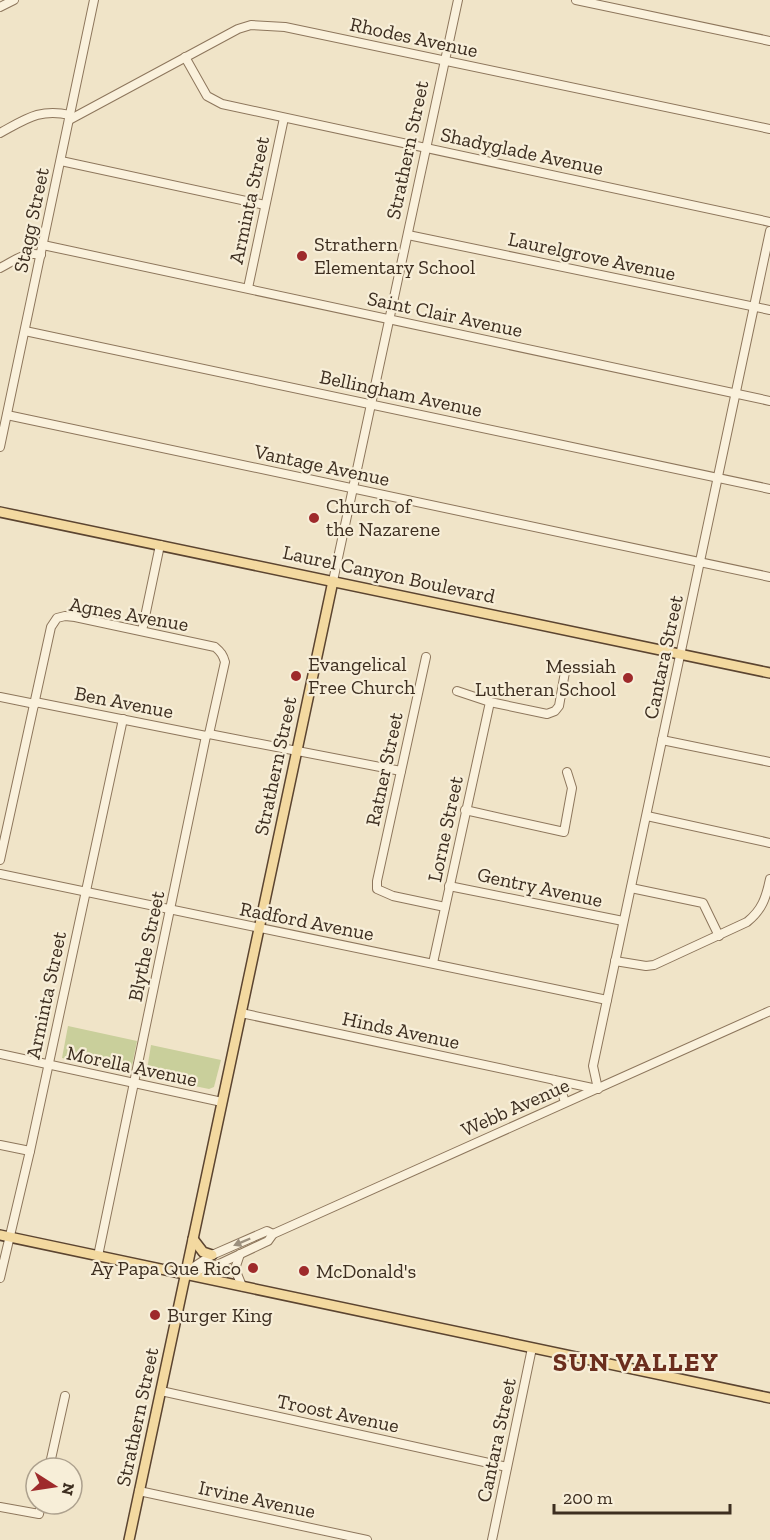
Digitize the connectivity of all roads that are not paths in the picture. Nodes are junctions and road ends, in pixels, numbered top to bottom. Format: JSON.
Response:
{"nodes":[{"id":1,"x":14,"y":0,"type":"edge"},
{"id":2,"x":94,"y":0,"type":"edge"},
{"id":3,"x":458,"y":0,"type":"edge"},
{"id":4,"x":576,"y":0,"type":"edge"},
{"id":5,"x":0,"y":8,"type":"edge"},
{"id":6,"x":770,"y":41,"type":"edge"},
{"id":7,"x":185,"y":57,"type":"junction"},
{"id":8,"x":445,"y":60,"type":"junction"},
{"id":9,"x":70,"y":117,"type":"junction"},
{"id":10,"x":284,"y":118,"type":"junction"},
{"id":11,"x":770,"y":129,"type":"edge"},
{"id":12,"x":0,"y":133,"type":"edge"},
{"id":13,"x":426,"y":147,"type":"junction"},
{"id":14,"x":61,"y":161,"type":"junction"},
{"id":15,"x":265,"y":205,"type":"junction"},
{"id":16,"x":770,"y":222,"type":"edge"},
{"id":17,"x":770,"y":231,"type":"edge"},
{"id":18,"x":408,"y":235,"type":"junction"},
{"id":19,"x":43,"y":246,"type":"junction"},
{"id":20,"x":41,"y":255,"type":"junction"},
{"id":21,"x":0,"y":268,"type":"edge"},
{"id":22,"x":248,"y":288,"type":"junction"},
{"id":23,"x":754,"y":306,"type":"junction"},
{"id":24,"x":770,"y":310,"type":"edge"},
{"id":25,"x":389,"y":319,"type":"junction"},
{"id":26,"x":25,"y":330,"type":"junction"},
{"id":27,"x":735,"y":393,"type":"junction"},
{"id":28,"x":770,"y":401,"type":"edge"},
{"id":29,"x":371,"y":404,"type":"junction"},
{"id":30,"x":7,"y":415,"type":"junction"},
{"id":31,"x":0,"y":447,"type":"edge"},
{"id":32,"x":717,"y":478,"type":"junction"},
{"id":33,"x":353,"y":488,"type":"junction"},
{"id":34,"x":770,"y":489,"type":"edge"},
{"id":35,"x":0,"y":512,"type":"edge"},
{"id":36,"x":160,"y":545,"type":"junction"},
{"id":37,"x":700,"y":562,"type":"junction"},
{"id":38,"x":770,"y":578,"type":"edge"},
{"id":39,"x":333,"y":581,"type":"junction"},
{"id":40,"x":142,"y":632,"type":"junction"},
{"id":41,"x":215,"y":647,"type":"joint"},
{"id":42,"x":681,"y":653,"type":"junction"},
{"id":43,"x":426,"y":657,"type":"dead end"},
{"id":44,"x":565,"y":672,"type":"dead end"},
{"id":45,"x":770,"y":673,"type":"edge"},
{"id":46,"x":457,"y":691,"type":"dead end"},
{"id":47,"x":0,"y":697,"type":"edge"},
{"id":48,"x":490,"y":702,"type":"junction"},
{"id":49,"x":35,"y":703,"type":"junction"},
{"id":50,"x":123,"y":719,"type":"junction"},
{"id":51,"x":208,"y":735,"type":"junction"},
{"id":52,"x":662,"y":740,"type":"junction"},
{"id":53,"x":296,"y":751,"type":"junction"},
{"id":54,"x":770,"y":762,"type":"edge"},
{"id":55,"x":401,"y":771,"type":"junction"},
{"id":56,"x":567,"y":772,"type":"dead end"},
{"id":57,"x":465,"y":810,"type":"junction"},
{"id":58,"x":646,"y":816,"type":"junction"},
{"id":59,"x":770,"y":843,"type":"edge"},
{"id":60,"x":0,"y":860,"type":"edge"},
{"id":61,"x":0,"y":874,"type":"edge"},
{"id":62,"x":770,"y":879,"type":"edge"},
{"id":63,"x":449,"y":886,"type":"junction"},
{"id":64,"x":630,"y":888,"type":"junction"},
{"id":65,"x":85,"y":892,"type":"junction"},
{"id":66,"x":445,"y":907,"type":"junction"},
{"id":67,"x":171,"y":909,"type":"junction"},
{"id":68,"x":623,"y":921,"type":"junction"},
{"id":69,"x":259,"y":928,"type":"junction"},
{"id":70,"x":719,"y":936,"type":"junction"},
{"id":71,"x":615,"y":961,"type":"junction"},
{"id":72,"x":433,"y":963,"type":"junction"},
{"id":73,"x":607,"y":1000,"type":"junction"},
{"id":74,"x":770,"y":1011,"type":"edge"},
{"id":75,"x":241,"y":1013,"type":"junction"},
{"id":76,"x":0,"y":1054,"type":"edge"},
{"id":77,"x":48,"y":1065,"type":"junction"},
{"id":78,"x":554,"y":1080,"type":"junction"},
{"id":79,"x":134,"y":1083,"type":"junction"},
{"id":80,"x":598,"y":1089,"type":"junction"},
{"id":81,"x":222,"y":1102,"type":"junction"},
{"id":82,"x":565,"y":1102,"type":"junction"},
{"id":83,"x":0,"y":1145,"type":"edge"},
{"id":84,"x":30,"y":1151,"type":"junction"},
{"id":85,"x":273,"y":1234,"type":"junction"},
{"id":86,"x":0,"y":1235,"type":"edge"},
{"id":87,"x":11,"y":1238,"type":"junction"},
{"id":88,"x":193,"y":1239,"type":"junction"},
{"id":89,"x":240,"y":1254,"type":"junction"},
{"id":90,"x":212,"y":1255,"type":"junction"},
{"id":91,"x":98,"y":1256,"type":"junction"},
{"id":92,"x":185,"y":1273,"type":"junction"},
{"id":93,"x":0,"y":1278,"type":"edge"},
{"id":94,"x":242,"y":1286,"type":"junction"},
{"id":95,"x":532,"y":1348,"type":"junction"},
{"id":96,"x":161,"y":1391,"type":"junction"},
{"id":97,"x":65,"y":1396,"type":"dead end"},
{"id":98,"x":770,"y":1398,"type":"edge"},
{"id":99,"x":52,"y":1456,"type":"edge"},
{"id":100,"x":507,"y":1467,"type":"junction"},
{"id":101,"x":139,"y":1491,"type":"junction"},
{"id":102,"x":0,"y":1506,"type":"edge"},
{"id":103,"x":24,"y":1511,"type":"edge"},
{"id":104,"x":129,"y":1540,"type":"edge"},
{"id":105,"x":367,"y":1540,"type":"edge"},
{"id":106,"x":492,"y":1540,"type":"edge"}],
"edges":[{"from":1,"to":5,"type":"street"},
{"from":2,"to":9,"type":"street","name":"Stagg Street"},
{"from":3,"to":8,"type":"street","name":"Strathern Street"},
{"from":4,"to":6,"type":"street"},
{"from":7,"to":8,"type":"street","name":"Rhodes Avenue"},
{"from":7,"to":9,"type":"street","name":"Rhodes Avenue"},
{"from":7,"to":10,"type":"street","name":"Shadyglade Avenue"},
{"from":8,"to":11,"type":"street","name":"Rhodes Avenue"},
{"from":8,"to":13,"type":"street","name":"Strathern Street"},
{"from":9,"to":12,"type":"street"},
{"from":9,"to":14,"type":"street","name":"Stagg Street"},
{"from":10,"to":13,"type":"street","name":"Shadyglade Avenue"},
{"from":10,"to":15,"type":"street","name":"Arminta Street"},
{"from":13,"to":16,"type":"street","name":"Shadyglade Avenue"},
{"from":13,"to":18,"type":"street","name":"Strathern Street"},
{"from":14,"to":15,"type":"street"},
{"from":14,"to":19,"type":"street","name":"Stagg Street"},
{"from":15,"to":22,"type":"street","name":"Arminta Street"},
{"from":17,"to":23,"type":"street","name":"Cantara Street"},
{"from":18,"to":23,"type":"street","name":"Laurelgrove Avenue"},
{"from":18,"to":25,"type":"street","name":"Strathern Street"},
{"from":19,"to":20,"type":"street","name":"Stagg Street"},
{"from":19,"to":22,"type":"street","name":"Saint Clair Avenue"},
{"from":20,"to":21,"type":"street"},
{"from":20,"to":26,"type":"street","name":"Stagg Street"},
{"from":22,"to":25,"type":"street","name":"Saint Clair Avenue"},
{"from":23,"to":24,"type":"street","name":"Laurelgrove Avenue"},
{"from":23,"to":27,"type":"street","name":"Cantara Street"},
{"from":25,"to":27,"type":"street","name":"Saint Clair Avenue"},
{"from":25,"to":29,"type":"street","name":"Strathern Street"},
{"from":26,"to":29,"type":"street","name":"Bellingham Avenue"},
{"from":26,"to":30,"type":"street","name":"Stagg Street"},
{"from":27,"to":28,"type":"street","name":"Saint Clair Avenue"},
{"from":27,"to":32,"type":"street","name":"Cantara Street"},
{"from":29,"to":32,"type":"street","name":"Bellingham Avenue"},
{"from":29,"to":33,"type":"street","name":"Strathern Street"},
{"from":30,"to":31,"type":"street","name":"Stagg Street"},
{"from":30,"to":33,"type":"street","name":"Vantage Avenue"},
{"from":32,"to":34,"type":"street","name":"Bellingham Avenue"},
{"from":32,"to":37,"type":"street","name":"Cantara Street"},
{"from":33,"to":37,"type":"street","name":"Vantage Avenue"},
{"from":33,"to":39,"type":"street","name":"Strathern Street"},
{"from":35,"to":36,"type":"main road","name":"Laurel Canyon Boulevard"},
{"from":36,"to":39,"type":"main road","name":"Laurel Canyon Boulevard"},
{"from":36,"to":40,"type":"street"},
{"from":37,"to":38,"type":"street","name":"Vantage Avenue"},
{"from":37,"to":42,"type":"street","name":"Cantara Street"},
{"from":39,"to":42,"type":"main road","name":"Laurel Canyon Boulevard"},
{"from":39,"to":53,"type":"main road","name":"Strathern Street"},
{"from":40,"to":41,"type":"street","name":"Agnes Avenue"},
{"from":40,"to":49,"type":"street","name":"Agnes Avenue"},
{"from":41,"to":51,"type":"street","name":"Blythe Street"},
{"from":42,"to":45,"type":"main road","name":"Laurel Canyon Boulevard"},
{"from":42,"to":52,"type":"street","name":"Cantara Street"},
{"from":43,"to":55,"type":"street","name":"Ratner Street"},
{"from":44,"to":48,"type":"street"},
{"from":46,"to":48,"type":"street"},
{"from":47,"to":49,"type":"street","name":"Ben Avenue"},
{"from":48,"to":57,"type":"street","name":"Lorne Street"},
{"from":49,"to":50,"type":"street","name":"Ben Avenue"},
{"from":49,"to":60,"type":"street"},
{"from":50,"to":51,"type":"street","name":"Ben Avenue"},
{"from":50,"to":65,"type":"street","name":"Arminta Street"},
{"from":51,"to":53,"type":"street","name":"Ben Avenue"},
{"from":51,"to":67,"type":"street","name":"Blythe Street"},
{"from":52,"to":54,"type":"street"},
{"from":52,"to":58,"type":"street","name":"Cantara Street"},
{"from":53,"to":55,"type":"street","name":"Ben Avenue"},
{"from":53,"to":69,"type":"main road","name":"Strathern Street"},
{"from":55,"to":66,"type":"street","name":"Ratner Street"},
{"from":56,"to":57,"type":"street"},
{"from":57,"to":63,"type":"street","name":"Lorne Street"},
{"from":58,"to":59,"type":"street"},
{"from":58,"to":64,"type":"street","name":"Cantara Street"},
{"from":61,"to":65,"type":"street","name":"Radford Avenue"},
{"from":62,"to":70,"type":"street"},
{"from":63,"to":66,"type":"street","name":"Lorne Street"},
{"from":63,"to":68,"type":"street","name":"Gentry Avenue"},
{"from":64,"to":68,"type":"street","name":"Cantara Street"},
{"from":64,"to":70,"type":"street","name":"Gentry Avenue"},
{"from":65,"to":67,"type":"street","name":"Radford Avenue"},
{"from":65,"to":77,"type":"street","name":"Arminta Street"},
{"from":66,"to":72,"type":"street","name":"Lorne Street"},
{"from":67,"to":69,"type":"street","name":"Radford Avenue"},
{"from":67,"to":79,"type":"street","name":"Blythe Street"},
{"from":68,"to":71,"type":"street","name":"Cantara Street"},
{"from":69,"to":72,"type":"street","name":"Radford Avenue"},
{"from":69,"to":75,"type":"main road","name":"Strathern Street"},
{"from":70,"to":71,"type":"street"},
{"from":71,"to":73,"type":"street","name":"Cantara Street"},
{"from":72,"to":73,"type":"street","name":"Radford Avenue"},
{"from":73,"to":80,"type":"street","name":"Cantara Street"},
{"from":74,"to":80,"type":"street","name":"Webb Avenue"},
{"from":75,"to":78,"type":"street","name":"Hinds Avenue"},
{"from":75,"to":81,"type":"main road","name":"Strathern Street"},
{"from":76,"to":77,"type":"street","name":"Morella Avenue"},
{"from":77,"to":79,"type":"street","name":"Morella Avenue"},
{"from":77,"to":84,"type":"street","name":"Arminta Street"},
{"from":78,"to":80,"type":"street","name":"Hinds Avenue"},
{"from":78,"to":82,"type":"street"},
{"from":79,"to":81,"type":"street","name":"Morella Avenue"},
{"from":79,"to":91,"type":"street","name":"Blythe Street"},
{"from":80,"to":82,"type":"street","name":"Webb Avenue"},
{"from":81,"to":88,"type":"main road","name":"Strathern Street"},
{"from":82,"to":85,"type":"street","name":"Webb Avenue"},
{"from":83,"to":84,"type":"street"},
{"from":84,"to":87,"type":"street","name":"Arminta Street"},
{"from":85,"to":89,"type":"street","name":"Webb Avenue"},
{"from":85,"to":90,"type":"street","name":"Webb Avenue","one_way":true},
{"from":86,"to":87,"type":"main road"},
{"from":87,"to":91,"type":"main road"},
{"from":87,"to":93,"type":"street","name":"Arminta Street"},
{"from":88,"to":90,"type":"main road"},
{"from":88,"to":92,"type":"main road","name":"Strathern Street"},
{"from":89,"to":92,"type":"street","name":"Webb Avenue"},
{"from":89,"to":94,"type":"street"},
{"from":90,"to":92,"type":"street","name":"Webb Avenue"},
{"from":91,"to":92,"type":"main road"},
{"from":92,"to":94,"type":"main road"},
{"from":92,"to":96,"type":"main road","name":"Strathern Street"},
{"from":94,"to":95,"type":"main road"},
{"from":95,"to":98,"type":"main road"},
{"from":95,"to":100,"type":"street","name":"Cantara Street"},
{"from":96,"to":100,"type":"street","name":"Troost Avenue"},
{"from":96,"to":101,"type":"main road","name":"Strathern Street"},
{"from":97,"to":99,"type":"street"},
{"from":100,"to":106,"type":"street","name":"Cantara Street"},
{"from":101,"to":104,"type":"main road","name":"Strathern Street"},
{"from":101,"to":105,"type":"street","name":"Irvine Avenue"},
{"from":102,"to":103,"type":"street"}]}
